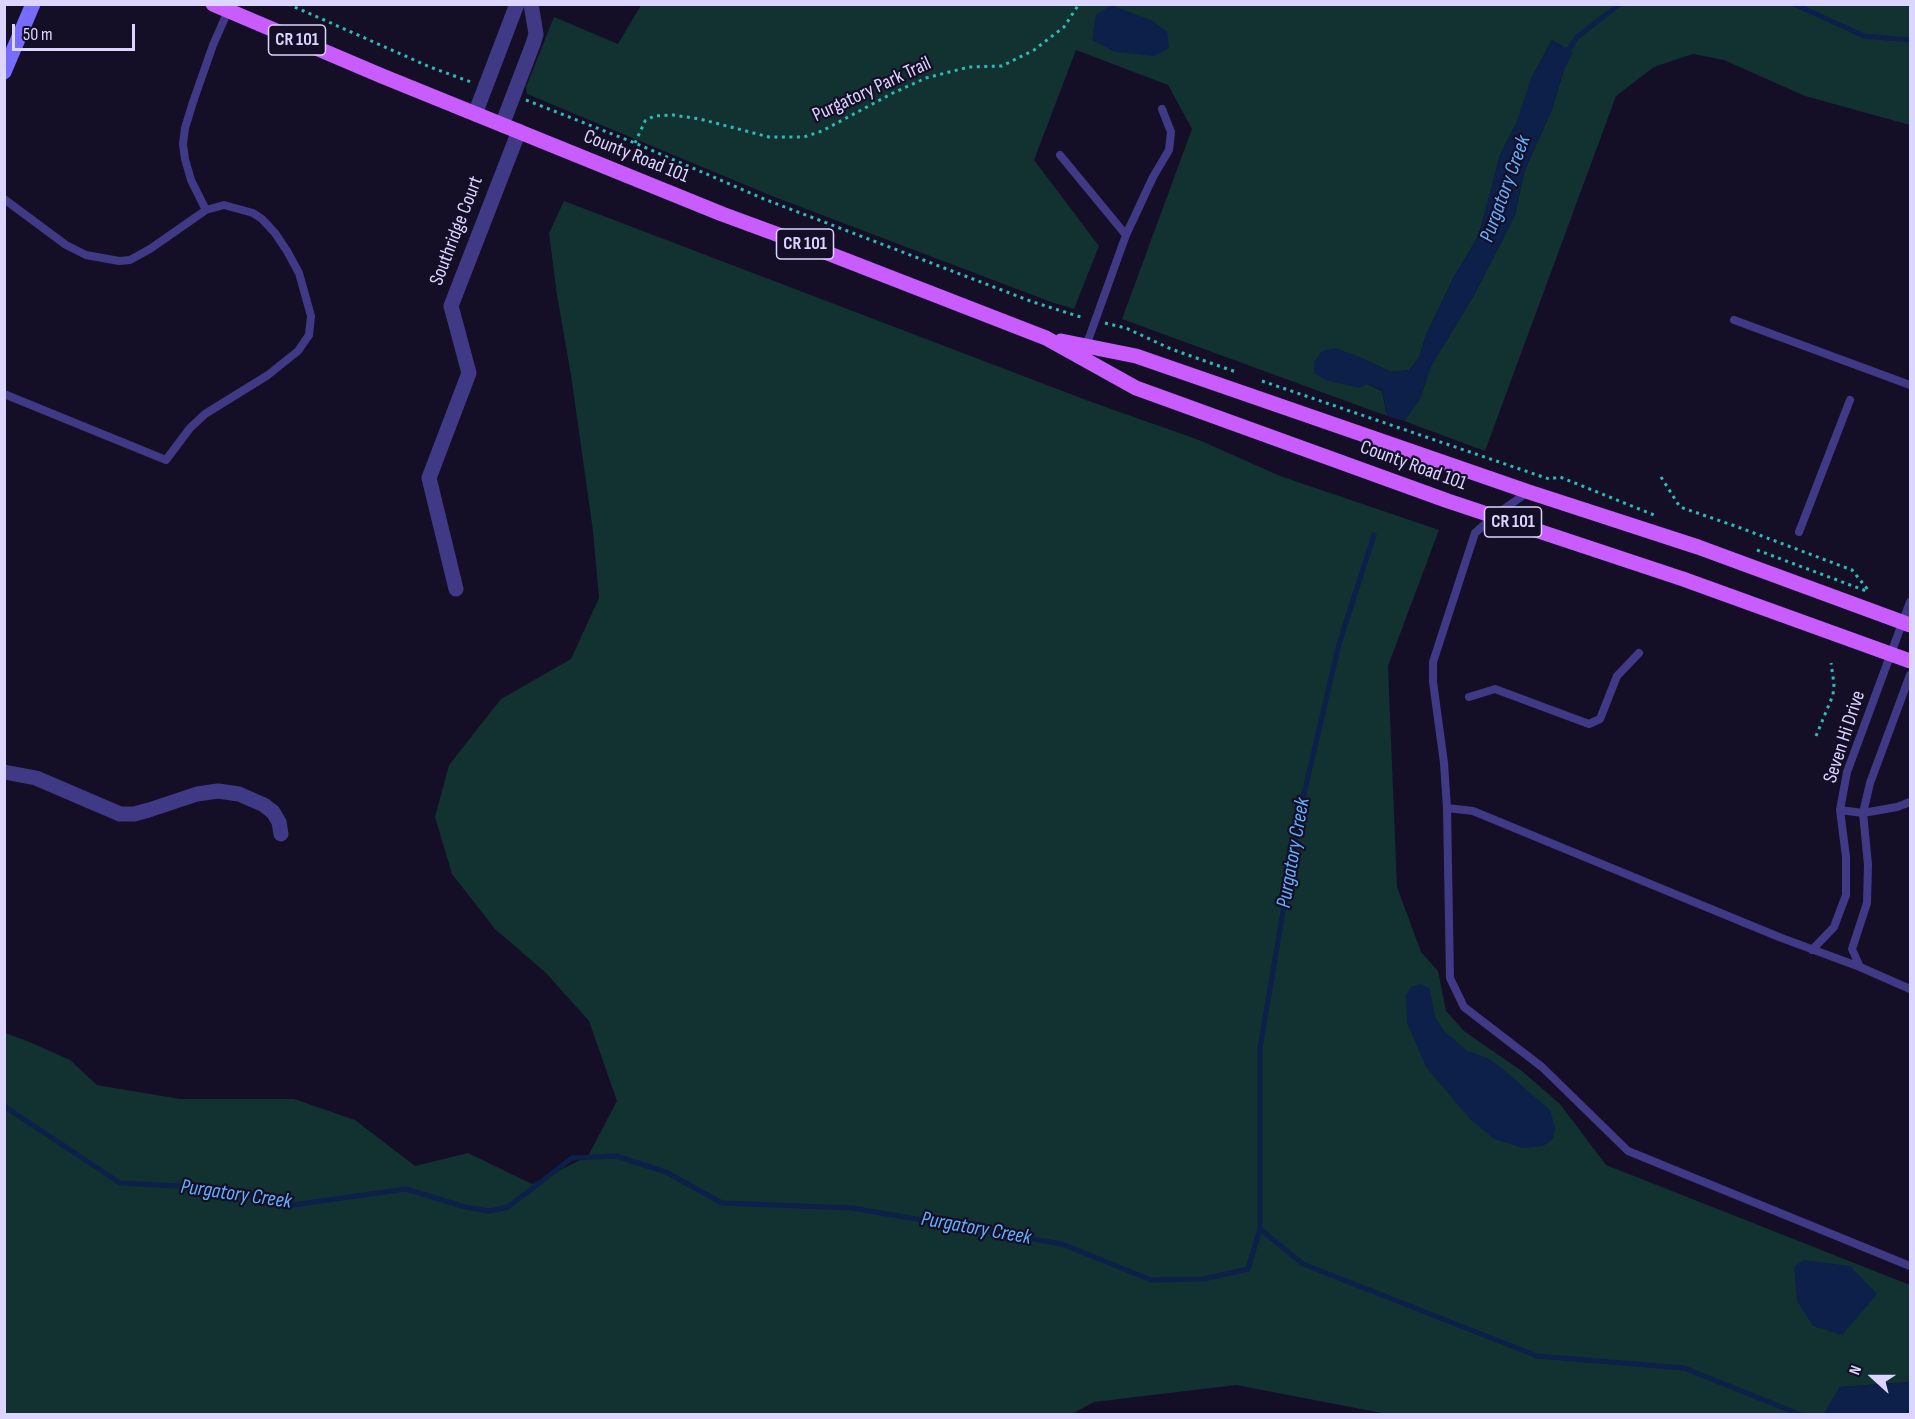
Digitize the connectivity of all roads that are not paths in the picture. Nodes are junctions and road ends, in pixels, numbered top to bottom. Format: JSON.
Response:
{"nodes":[{"id":1,"x":33,"y":4,"type":"edge"},
{"id":2,"x":213,"y":4,"type":"edge"},
{"id":3,"x":517,"y":4,"type":"edge"},
{"id":4,"x":531,"y":4,"type":"edge"},
{"id":5,"x":228,"y":11,"type":"junction"},
{"id":6,"x":4,"y":72,"type":"edge"},
{"id":7,"x":1162,"y":109,"type":"dead end"},
{"id":8,"x":475,"y":114,"type":"junction"},
{"id":9,"x":502,"y":124,"type":"junction"},
{"id":10,"x":519,"y":131,"type":"junction"},
{"id":11,"x":1060,"y":155,"type":"dead end"},
{"id":12,"x":4,"y":199,"type":"edge"},
{"id":13,"x":206,"y":210,"type":"junction"},
{"id":14,"x":1126,"y":235,"type":"junction"},
{"id":15,"x":1734,"y":320,"type":"dead end"},
{"id":16,"x":1084,"y":352,"type":"junction"},
{"id":17,"x":1911,"y":385,"type":"edge"},
{"id":18,"x":4,"y":394,"type":"edge"},
{"id":19,"x":1850,"y":400,"type":"dead end"},
{"id":20,"x":1529,"y":492,"type":"junction"},
{"id":21,"x":1494,"y":516,"type":"junction"},
{"id":22,"x":1799,"y":532,"type":"dead end"},
{"id":23,"x":456,"y":589,"type":"dead end"},
{"id":24,"x":1911,"y":602,"type":"edge"},
{"id":25,"x":1907,"y":623,"type":"edge"},
{"id":26,"x":1891,"y":653,"type":"junction"},
{"id":27,"x":1639,"y":654,"type":"dead end"},
{"id":28,"x":1911,"y":661,"type":"edge"},
{"id":29,"x":1911,"y":675,"type":"edge"},
{"id":30,"x":1468,"y":697,"type":"dead end"},
{"id":31,"x":4,"y":772,"type":"edge"},
{"id":32,"x":1911,"y":802,"type":"edge"},
{"id":33,"x":1447,"y":808,"type":"junction"},
{"id":34,"x":1840,"y":810,"type":"junction"},
{"id":35,"x":1863,"y":813,"type":"junction"},
{"id":36,"x":282,"y":834,"type":"dead end"},
{"id":37,"x":1812,"y":950,"type":"junction"},
{"id":38,"x":1860,"y":967,"type":"junction"},
{"id":39,"x":1911,"y":989,"type":"edge"},
{"id":40,"x":1911,"y":1266,"type":"edge"}],
"edges":[{"from":1,"to":6,"type":"street"},
{"from":2,"to":5,"type":"main road","name":"County Road 101","number":"CR 101"},
{"from":3,"to":8,"type":"street"},
{"from":4,"to":9,"type":"street"},
{"from":5,"to":8,"type":"main road","name":"County Road 101","number":"CR 101"},
{"from":5,"to":13,"type":"lane"},
{"from":7,"to":14,"type":"lane"},
{"from":8,"to":9,"type":"main road","name":"County Road 101","number":"CR 101"},
{"from":9,"to":10,"type":"main road","name":"County Road 101","number":"CR 101"},
{"from":10,"to":16,"type":"main road","name":"County Road 101","number":"CR 101"},
{"from":10,"to":23,"type":"street","name":"Southridge Court"},
{"from":11,"to":14,"type":"lane"},
{"from":12,"to":13,"type":"lane"},
{"from":13,"to":18,"type":"lane"},
{"from":14,"to":16,"type":"lane"},
{"from":15,"to":17,"type":"lane"},
{"from":16,"to":20,"type":"main road","name":"County Road 101","number":"CR 101"},
{"from":16,"to":21,"type":"main road","name":"County Road 101","number":"CR 101"},
{"from":19,"to":22,"type":"lane"},
{"from":20,"to":21,"type":"lane"},
{"from":20,"to":25,"type":"main road","name":"County Road 101","number":"CR 101"},
{"from":21,"to":26,"type":"main road","name":"County Road 101","number":"CR 101"},
{"from":21,"to":33,"type":"lane"},
{"from":24,"to":25,"type":"lane","name":"Seven Hi Drive"},
{"from":25,"to":26,"type":"lane","name":"Seven Hi Drive"},
{"from":26,"to":28,"type":"main road","name":"County Road 101","number":"CR 101"},
{"from":26,"to":34,"type":"lane","name":"Seven Hi Drive"},
{"from":27,"to":30,"type":"lane"},
{"from":29,"to":35,"type":"lane","name":"Seven Hi Drive"},
{"from":31,"to":36,"type":"street"},
{"from":32,"to":35,"type":"lane"},
{"from":33,"to":37,"type":"lane"},
{"from":33,"to":40,"type":"lane"},
{"from":34,"to":35,"type":"lane"},
{"from":34,"to":37,"type":"lane","name":"Seven Hi Drive"},
{"from":35,"to":38,"type":"lane","name":"Seven Hi Drive"},
{"from":37,"to":38,"type":"lane"},
{"from":38,"to":39,"type":"lane"}]}
